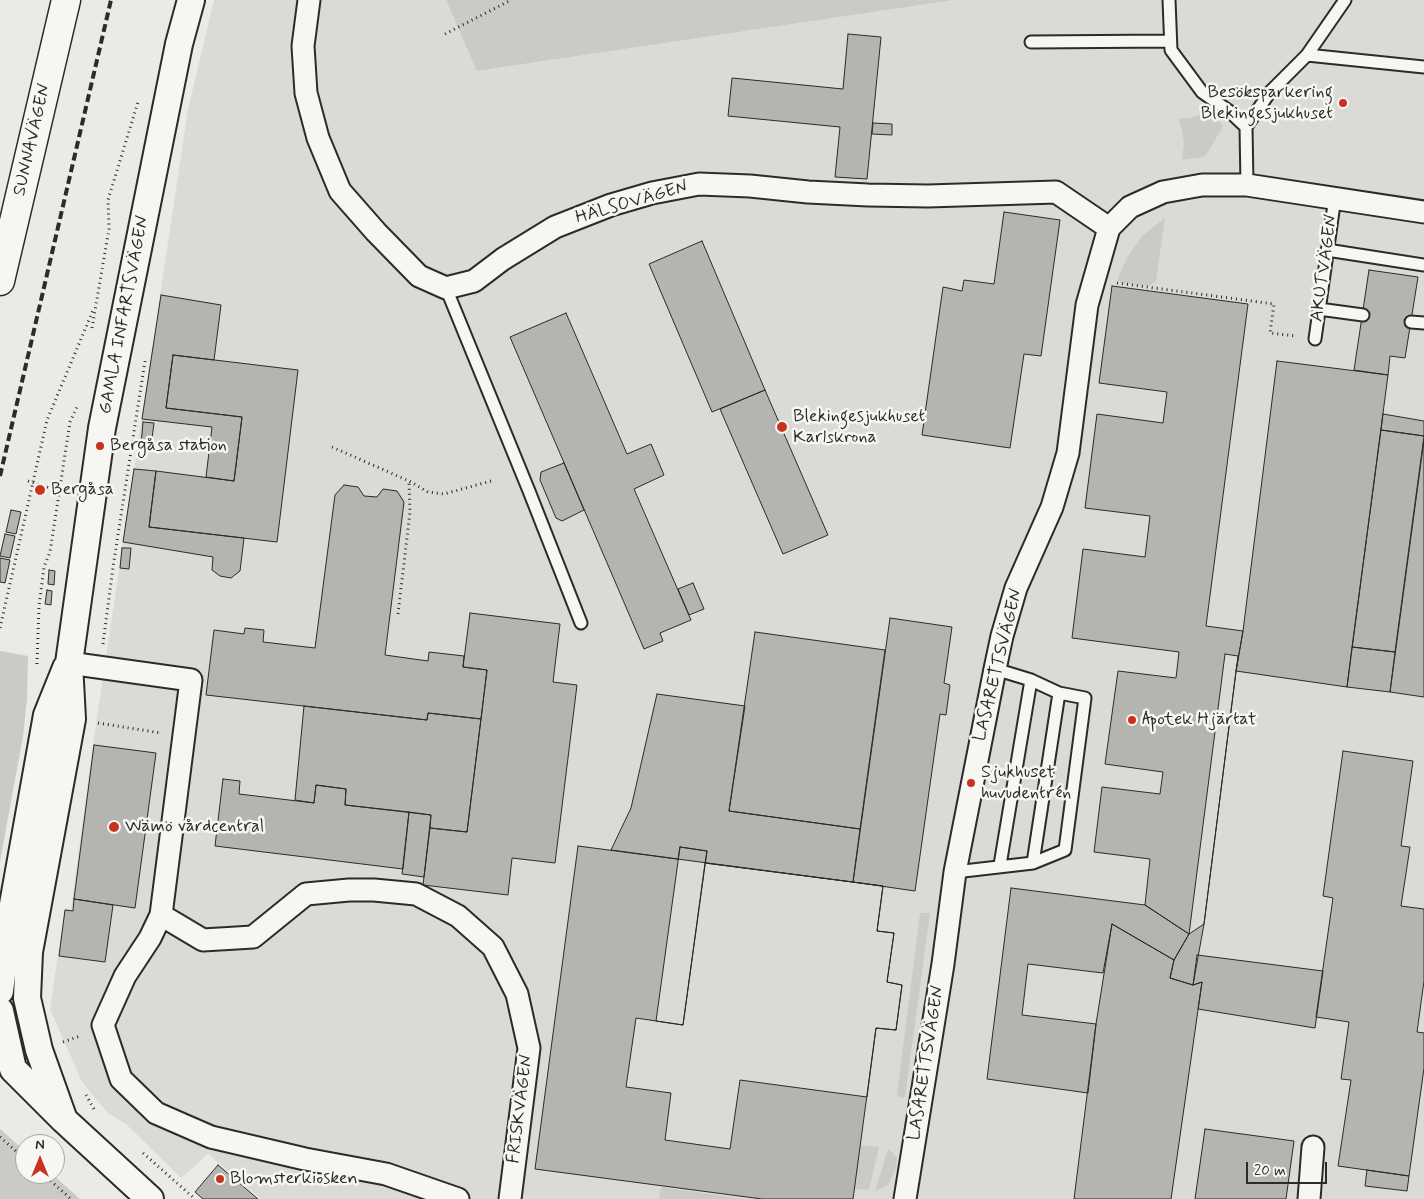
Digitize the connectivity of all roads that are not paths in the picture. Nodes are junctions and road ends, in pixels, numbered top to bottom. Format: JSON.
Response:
{"nodes":[{"id":1,"x":66,"y":0,"type":"edge"},
{"id":2,"x":191,"y":0,"type":"edge"},
{"id":3,"x":309,"y":0,"type":"edge"},
{"id":4,"x":1169,"y":0,"type":"edge"},
{"id":5,"x":1344,"y":0,"type":"edge"},
{"id":6,"x":1170,"y":41,"type":"junction"},
{"id":7,"x":1031,"y":42,"type":"dead end"},
{"id":8,"x":1306,"y":55,"type":"junction"},
{"id":9,"x":1424,"y":67,"type":"edge"},
{"id":10,"x":1246,"y":127,"type":"junction"},
{"id":11,"x":1246,"y":185,"type":"junction"},
{"id":12,"x":1335,"y":197,"type":"junction"},
{"id":13,"x":1424,"y":212,"type":"edge"},
{"id":14,"x":1109,"y":228,"type":"junction"},
{"id":15,"x":1327,"y":250,"type":"junction"},
{"id":16,"x":1424,"y":265,"type":"edge"},
{"id":17,"x":0,"y":281,"type":"edge"},
{"id":18,"x":446,"y":288,"type":"junction"},
{"id":19,"x":1319,"y":308,"type":"junction"},
{"id":20,"x":1363,"y":315,"type":"dead end"},
{"id":21,"x":1411,"y":322,"type":"dead end"},
{"id":22,"x":1424,"y":323,"type":"edge"},
{"id":23,"x":1315,"y":339,"type":"road end"},
{"id":24,"x":581,"y":623,"type":"dead end"},
{"id":25,"x":68,"y":663,"type":"junction"},
{"id":26,"x":995,"y":669,"type":"junction"},
{"id":27,"x":1031,"y":680,"type":"junction"},
{"id":28,"x":1059,"y":693,"type":"junction"},
{"id":29,"x":1033,"y":863,"type":"junction"},
{"id":30,"x":1000,"y":865,"type":"junction"},
{"id":31,"x":955,"y":872,"type":"junction"},
{"id":32,"x":161,"y":915,"type":"junction"},
{"id":33,"x":0,"y":991,"type":"edge"},
{"id":34,"x":27,"y":998,"type":"junction"},
{"id":35,"x":0,"y":1006,"type":"edge"},
{"id":36,"x":0,"y":1012,"type":"edge"},
{"id":37,"x":64,"y":1120,"type":"junction"},
{"id":38,"x":1313,"y":1147,"type":"dead end"},
{"id":39,"x":150,"y":1199,"type":"edge"},
{"id":40,"x":458,"y":1199,"type":"edge"},
{"id":41,"x":510,"y":1199,"type":"edge"},
{"id":42,"x":905,"y":1199,"type":"edge"},
{"id":43,"x":1308,"y":1199,"type":"edge"}],
"edges":[{"from":1,"to":17,"type":"main road","name":"SUNNAVÄGEN"},
{"from":2,"to":25,"type":"street","name":"GAMLA INFARTSVÄGEN"},
{"from":3,"to":18,"type":"street"},
{"from":4,"to":6,"type":"lane"},
{"from":5,"to":8,"type":"lane"},
{"from":6,"to":7,"type":"lane"},
{"from":6,"to":10,"type":"lane"},
{"from":8,"to":9,"type":"lane"},
{"from":8,"to":10,"type":"lane"},
{"from":10,"to":11,"type":"lane"},
{"from":11,"to":12,"type":"street","name":"AKUTVÄGEN"},
{"from":11,"to":14,"type":"street","name":"AKUTVÄGEN"},
{"from":12,"to":13,"type":"street","name":"AKUTVÄGEN"},
{"from":12,"to":15,"type":"lane","name":"AKUTVÄGEN"},
{"from":14,"to":18,"type":"street","name":"HÄLSOVÄGEN"},
{"from":14,"to":26,"type":"street","name":"LASARETTSVÄGEN"},
{"from":15,"to":16,"type":"lane"},
{"from":15,"to":19,"type":"lane","name":"AKUTVÄGEN"},
{"from":18,"to":24,"type":"lane"},
{"from":19,"to":20,"type":"lane"},
{"from":19,"to":23,"type":"lane","name":"AKUTVÄGEN"},
{"from":21,"to":22,"type":"lane"},
{"from":25,"to":32,"type":"street"},
{"from":25,"to":33,"type":"street","name":"GAMLA INFARTSVÄGEN"},
{"from":25,"to":34,"type":"street","name":"GAMLA INFARTSVÄGEN"},
{"from":26,"to":27,"type":"lane"},
{"from":26,"to":31,"type":"street","name":"LASARETTSVÄGEN"},
{"from":27,"to":28,"type":"lane"},
{"from":27,"to":30,"type":"lane"},
{"from":28,"to":29,"type":"lane"},
{"from":28,"to":29,"type":"lane"},
{"from":29,"to":30,"type":"lane"},
{"from":30,"to":31,"type":"lane"},
{"from":31,"to":42,"type":"street","name":"LASARETTSVÄGEN"},
{"from":32,"to":40,"type":"street"},
{"from":32,"to":41,"type":"street","name":"FRISKVÄGEN"},
{"from":34,"to":35,"type":"street"},
{"from":34,"to":37,"type":"street","name":"GAMLA INFARTSVÄGEN"},
{"from":36,"to":37,"type":"street"},
{"from":37,"to":39,"type":"street"},
{"from":38,"to":43,"type":"street"}]}
